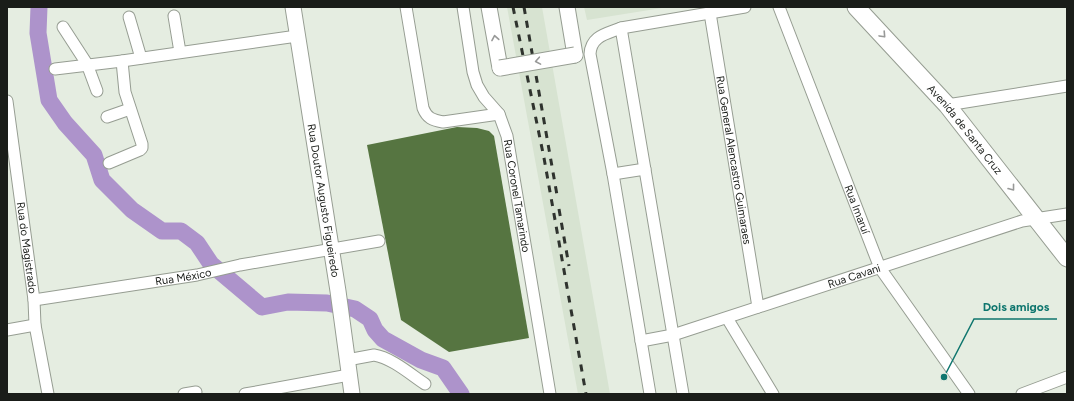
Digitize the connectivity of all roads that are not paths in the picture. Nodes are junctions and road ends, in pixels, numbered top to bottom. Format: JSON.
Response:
{"nodes":[{"id":1,"x":293,"y":7,"type":"edge"},
{"id":2,"x":406,"y":7,"type":"edge"},
{"id":3,"x":463,"y":7,"type":"edge"},
{"id":4,"x":489,"y":7,"type":"edge"},
{"id":5,"x":567,"y":7,"type":"edge"},
{"id":6,"x":745,"y":7,"type":"edge"},
{"id":7,"x":779,"y":7,"type":"edge"},
{"id":8,"x":856,"y":7,"type":"edge"},
{"id":9,"x":710,"y":13,"type":"junction"},
{"id":10,"x":129,"y":16,"type":"dead end"},
{"id":11,"x":174,"y":16,"type":"dead end"},
{"id":12,"x":63,"y":27,"type":"dead end"},
{"id":13,"x":621,"y":28,"type":"junction"},
{"id":14,"x":297,"y":36,"type":"junction"},
{"id":15,"x":180,"y":52,"type":"junction"},
{"id":16,"x":141,"y":58,"type":"junction"},
{"id":17,"x":122,"y":61,"type":"junction"},
{"id":18,"x":87,"y":64,"type":"junction"},
{"id":19,"x":55,"y":69,"type":"dead end"},
{"id":20,"x":1067,"y":86,"type":"edge"},
{"id":21,"x":97,"y":91,"type":"dead end"},
{"id":22,"x":7,"y":101,"type":"edge"},
{"id":23,"x":947,"y":105,"type":"junction"},
{"id":24,"x":130,"y":109,"type":"junction"},
{"id":25,"x":499,"y":114,"type":"junction"},
{"id":26,"x":107,"y":117,"type":"dead end"},
{"id":27,"x":108,"y":163,"type":"dead end"},
{"id":28,"x":645,"y":169,"type":"junction"},
{"id":29,"x":613,"y":174,"type":"junction"},
{"id":30,"x":18,"y":190,"type":"junction"},
{"id":31,"x":7,"y":193,"type":"edge"},
{"id":32,"x":1067,"y":214,"type":"edge"},
{"id":33,"x":1036,"y":218,"type":"junction"},
{"id":34,"x":379,"y":241,"type":"dead end"},
{"id":35,"x":331,"y":249,"type":"junction"},
{"id":36,"x":1067,"y":258,"type":"edge"},
{"id":37,"x":880,"y":268,"type":"junction"},
{"id":38,"x":34,"y":300,"type":"junction"},
{"id":39,"x":758,"y":307,"type":"junction"},
{"id":40,"x":727,"y":318,"type":"junction"},
{"id":41,"x":35,"y":325,"type":"junction"},
{"id":42,"x":7,"y":330,"type":"edge"},
{"id":43,"x":673,"y":335,"type":"junction"},
{"id":44,"x":641,"y":341,"type":"junction"},
{"id":45,"x":347,"y":360,"type":"junction"},
{"id":46,"x":349,"y":375,"type":"junction"},
{"id":47,"x":1067,"y":377,"type":"edge"},
{"id":48,"x":425,"y":384,"type":"dead end"},
{"id":49,"x":196,"y":392,"type":"dead end"},
{"id":50,"x":48,"y":394,"type":"edge"},
{"id":51,"x":184,"y":394,"type":"edge"},
{"id":52,"x":245,"y":394,"type":"edge"},
{"id":53,"x":352,"y":394,"type":"edge"},
{"id":54,"x":550,"y":394,"type":"edge"},
{"id":55,"x":650,"y":394,"type":"edge"},
{"id":56,"x":683,"y":394,"type":"edge"},
{"id":57,"x":773,"y":394,"type":"edge"},
{"id":58,"x":969,"y":394,"type":"edge"},
{"id":59,"x":1022,"y":394,"type":"edge"}],
"edges":[{"from":1,"to":14,"type":"street","name":"Rua Doutor Augusto Figueiredo"},
{"from":2,"to":25,"type":"street"},
{"from":3,"to":25,"type":"street","name":"Rua Coronel Tamarindo"},
{"from":5,"to":4,"type":"street","one_way":true,"bridge":true},
{"from":6,"to":9,"type":"street"},
{"from":7,"to":37,"type":"street","name":"Rua Imaruí"},
{"from":8,"to":23,"type":"main road","name":"Avenida de Santa Cruz","one_way":true},
{"from":9,"to":13,"type":"street"},
{"from":9,"to":39,"type":"street","name":"Rua General Alencastro Guimaraes"},
{"from":10,"to":16,"type":"street"},
{"from":11,"to":15,"type":"street"},
{"from":12,"to":18,"type":"street"},
{"from":13,"to":28,"type":"street"},
{"from":13,"to":29,"type":"street"},
{"from":14,"to":15,"type":"street"},
{"from":14,"to":35,"type":"street","name":"Rua Doutor Augusto Figueiredo"},
{"from":15,"to":16,"type":"street"},
{"from":16,"to":17,"type":"street"},
{"from":17,"to":18,"type":"street"},
{"from":17,"to":24,"type":"street"},
{"from":18,"to":19,"type":"street"},
{"from":18,"to":21,"type":"street"},
{"from":20,"to":23,"type":"street"},
{"from":22,"to":30,"type":"street","name":"Rua do Magistrado"},
{"from":23,"to":33,"type":"main road","name":"Avenida de Santa Cruz","one_way":true},
{"from":24,"to":26,"type":"street"},
{"from":24,"to":27,"type":"street"},
{"from":25,"to":54,"type":"street","name":"Rua Coronel Tamarindo"},
{"from":28,"to":29,"type":"street"},
{"from":28,"to":43,"type":"street"},
{"from":29,"to":44,"type":"street"},
{"from":30,"to":31,"type":"street"},
{"from":30,"to":38,"type":"street","name":"Rua do Magistrado"},
{"from":32,"to":33,"type":"street","name":"Rua Cavani"},
{"from":33,"to":36,"type":"main road","name":"Avenida de Santa Cruz"},
{"from":33,"to":37,"type":"street","name":"Rua Cavani"},
{"from":34,"to":35,"type":"street","name":"Rua México"},
{"from":35,"to":38,"type":"street","name":"Rua México"},
{"from":35,"to":45,"type":"street","name":"Rua Doutor Augusto Figueiredo"},
{"from":37,"to":39,"type":"street","name":"Rua Cavani"},
{"from":37,"to":58,"type":"street","name":"Rua Imaruí"},
{"from":38,"to":41,"type":"street","name":"Rua do Magistrado"},
{"from":39,"to":40,"type":"street","name":"Rua Cavani"},
{"from":40,"to":43,"type":"street","name":"Rua Cavani"},
{"from":40,"to":57,"type":"street"},
{"from":41,"to":42,"type":"street"},
{"from":41,"to":50,"type":"street","name":"Rua do Magistrado"},
{"from":43,"to":44,"type":"street","name":"Rua Cavani"},
{"from":43,"to":56,"type":"street"},
{"from":44,"to":55,"type":"street"},
{"from":45,"to":46,"type":"street","name":"Rua Doutor Augusto Figueiredo"},
{"from":45,"to":48,"type":"street"},
{"from":46,"to":52,"type":"street"},
{"from":46,"to":53,"type":"street","name":"Rua Doutor Augusto Figueiredo"},
{"from":47,"to":59,"type":"street"},
{"from":49,"to":51,"type":"street"}]}
